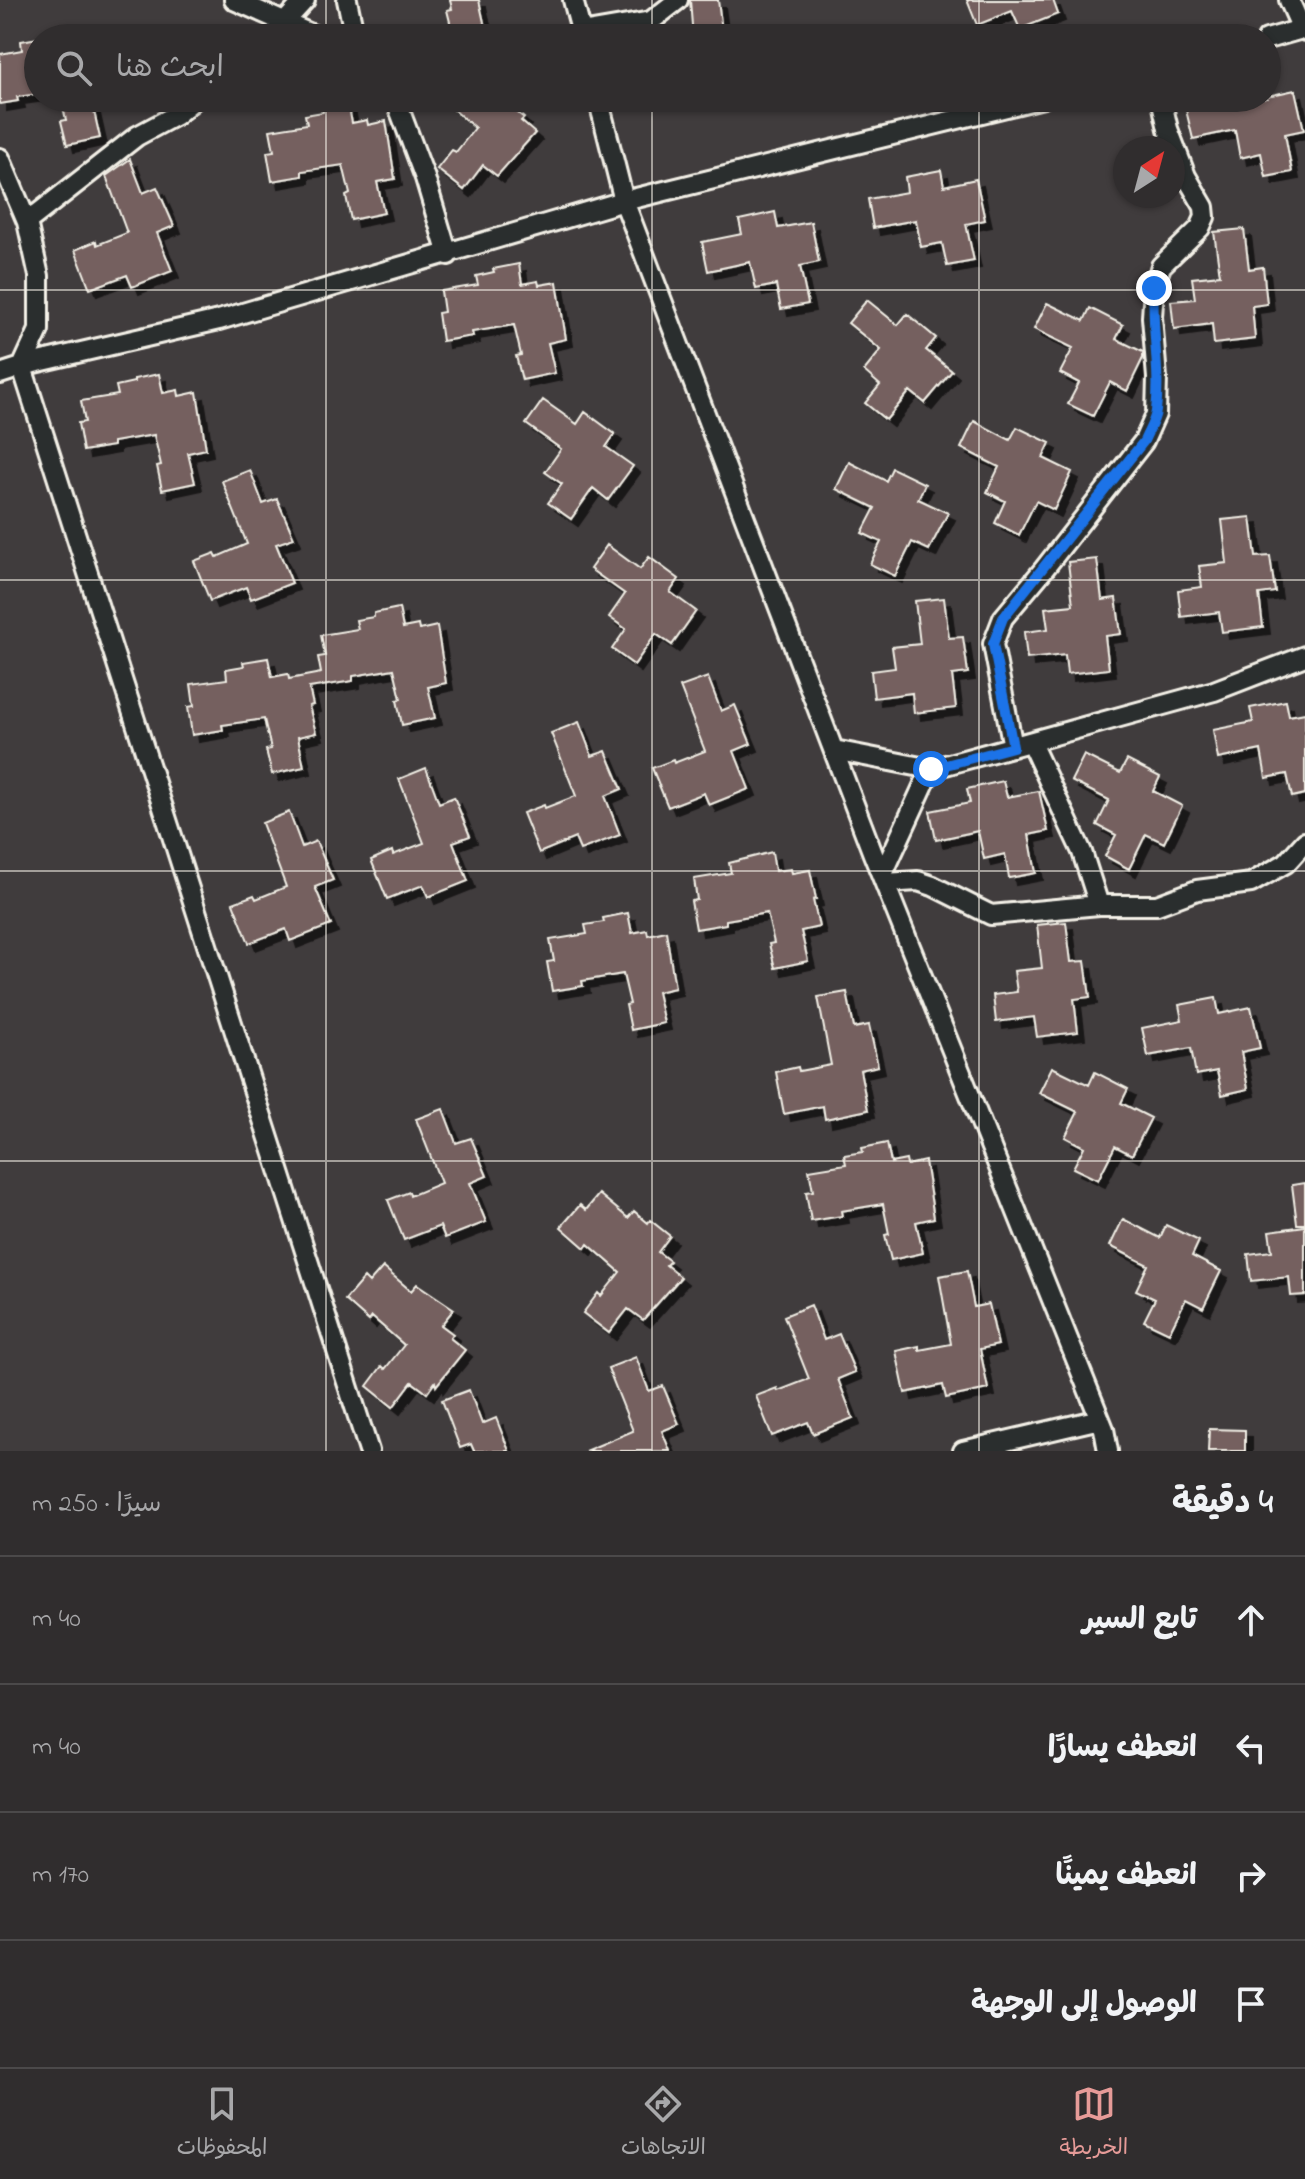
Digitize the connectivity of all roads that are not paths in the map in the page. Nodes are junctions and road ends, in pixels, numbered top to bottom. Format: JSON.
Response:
{"nodes":[{"id":1,"x":234,"y":0,"type":"edge"},
{"id":2,"x":305,"y":0,"type":"edge"},
{"id":3,"x":347,"y":0,"type":"edge"},
{"id":4,"x":573,"y":0,"type":"edge"},
{"id":5,"x":678,"y":0,"type":"edge"},
{"id":6,"x":1289,"y":0,"type":"edge"},
{"id":7,"x":285,"y":21,"type":"junction"},
{"id":8,"x":282,"y":24,"type":"edge"},
{"id":9,"x":291,"y":24,"type":"edge"},
{"id":10,"x":352,"y":24,"type":"edge"},
{"id":11,"x":579,"y":24,"type":"edge"},
{"id":12,"x":636,"y":24,"type":"edge"},
{"id":13,"x":1304,"y":30,"type":"edge"},
{"id":14,"x":1281,"y":36,"type":"edge"},
{"id":15,"x":180,"y":112,"type":"edge"},
{"id":16,"x":400,"y":112,"type":"edge"},
{"id":17,"x":602,"y":112,"type":"edge"},
{"id":18,"x":986,"y":112,"type":"edge"},
{"id":19,"x":1164,"y":112,"type":"edge"},
{"id":20,"x":0,"y":158,"type":"edge"},
{"id":21,"x":624,"y":201,"type":"junction"},
{"id":22,"x":27,"y":222,"type":"junction"},
{"id":23,"x":448,"y":255,"type":"junction"},
{"id":24,"x":22,"y":367,"type":"junction"},
{"id":25,"x":0,"y":374,"type":"edge"},
{"id":26,"x":1305,"y":656,"type":"edge"},
{"id":27,"x":1022,"y":745,"type":"junction"},
{"id":28,"x":834,"y":750,"type":"junction"},
{"id":29,"x":931,"y":769,"type":"junction"},
{"id":30,"x":1305,"y":842,"type":"edge"},
{"id":31,"x":884,"y":879,"type":"junction"},
{"id":32,"x":1099,"y":905,"type":"junction"},
{"id":33,"x":1100,"y":1419,"type":"junction"},
{"id":34,"x":369,"y":1451,"type":"edge"},
{"id":35,"x":963,"y":1451,"type":"edge"},
{"id":36,"x":1108,"y":1451,"type":"edge"}],
"edges":[{"from":1,"to":7,"type":"street"},
{"from":2,"to":7,"type":"street"},
{"from":3,"to":10,"type":"street"},
{"from":4,"to":11,"type":"street"},
{"from":5,"to":12,"type":"street"},
{"from":6,"to":13,"type":"street"},
{"from":7,"to":8,"type":"street"},
{"from":7,"to":9,"type":"street"},
{"from":13,"to":14,"type":"street"},
{"from":15,"to":22,"type":"street"},
{"from":16,"to":23,"type":"street"},
{"from":17,"to":21,"type":"street"},
{"from":18,"to":21,"type":"street"},
{"from":19,"to":27,"type":"street"},
{"from":20,"to":22,"type":"street"},
{"from":21,"to":23,"type":"street"},
{"from":21,"to":28,"type":"street"},
{"from":22,"to":24,"type":"street"},
{"from":23,"to":24,"type":"street"},
{"from":24,"to":25,"type":"street"},
{"from":24,"to":34,"type":"street"},
{"from":26,"to":27,"type":"street"},
{"from":27,"to":29,"type":"street"},
{"from":27,"to":32,"type":"street"},
{"from":28,"to":29,"type":"street"},
{"from":28,"to":31,"type":"street"},
{"from":29,"to":31,"type":"street"},
{"from":30,"to":32,"type":"street"},
{"from":31,"to":32,"type":"street"},
{"from":31,"to":33,"type":"street"},
{"from":33,"to":35,"type":"street"},
{"from":33,"to":36,"type":"street"}]}
